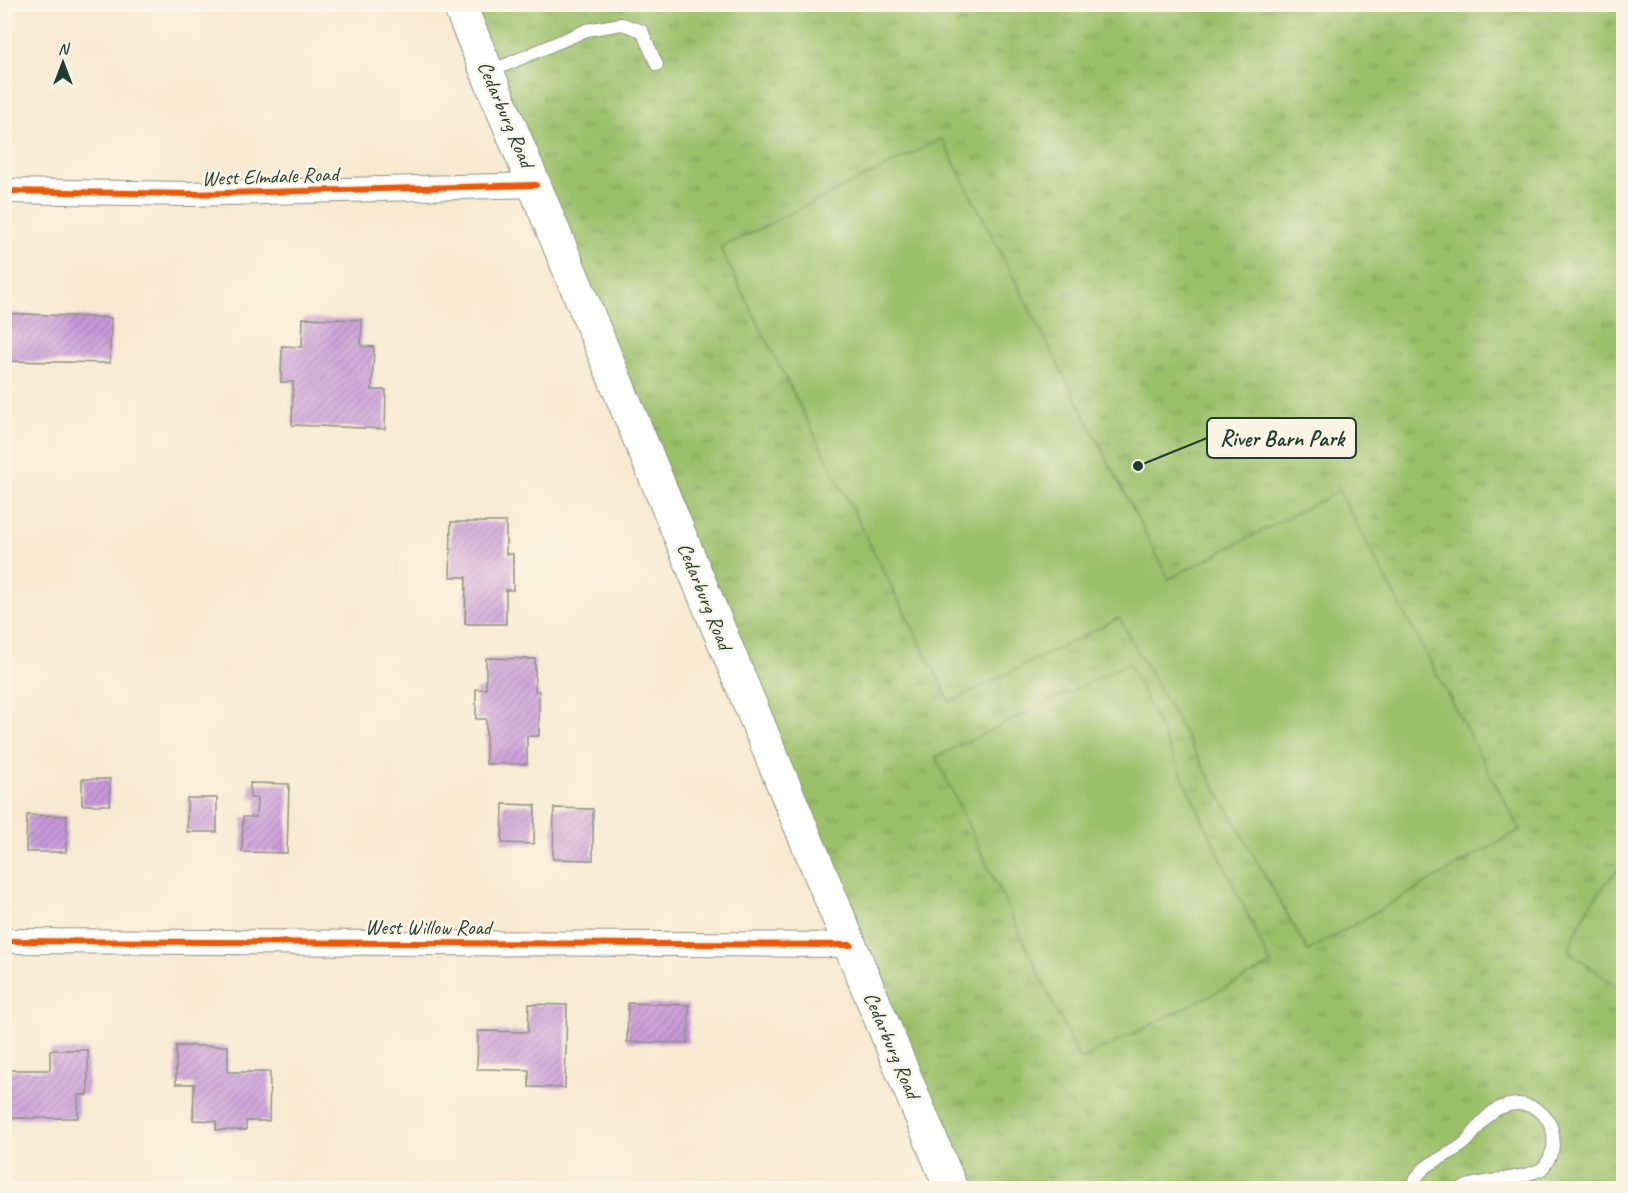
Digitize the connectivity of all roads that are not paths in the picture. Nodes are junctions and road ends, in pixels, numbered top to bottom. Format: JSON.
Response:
{"nodes":[{"id":1,"x":459,"y":4,"type":"edge"},
{"id":2,"x":657,"y":65,"type":"dead end"},
{"id":3,"x":488,"y":72,"type":"junction"},
{"id":4,"x":536,"y":185,"type":"junction"},
{"id":5,"x":4,"y":191,"type":"edge"},
{"id":6,"x":4,"y":941,"type":"edge"},
{"id":7,"x":851,"y":945,"type":"junction"},
{"id":8,"x":951,"y":1188,"type":"edge"},
{"id":9,"x":1412,"y":1188,"type":"edge"},
{"id":10,"x":1461,"y":1188,"type":"edge"}],
"edges":[{"from":1,"to":3,"type":"main road","name":"Cedarburg Road"},
{"from":2,"to":3,"type":"lane"},
{"from":3,"to":4,"type":"main road","name":"Cedarburg Road"},
{"from":4,"to":5,"type":"street","name":"West Elmdale Road"},
{"from":4,"to":7,"type":"main road","name":"Cedarburg Road"},
{"from":6,"to":7,"type":"street","name":"West Willow Road"},
{"from":7,"to":8,"type":"main road","name":"Cedarburg Road"},
{"from":9,"to":10,"type":"lane"}]}
